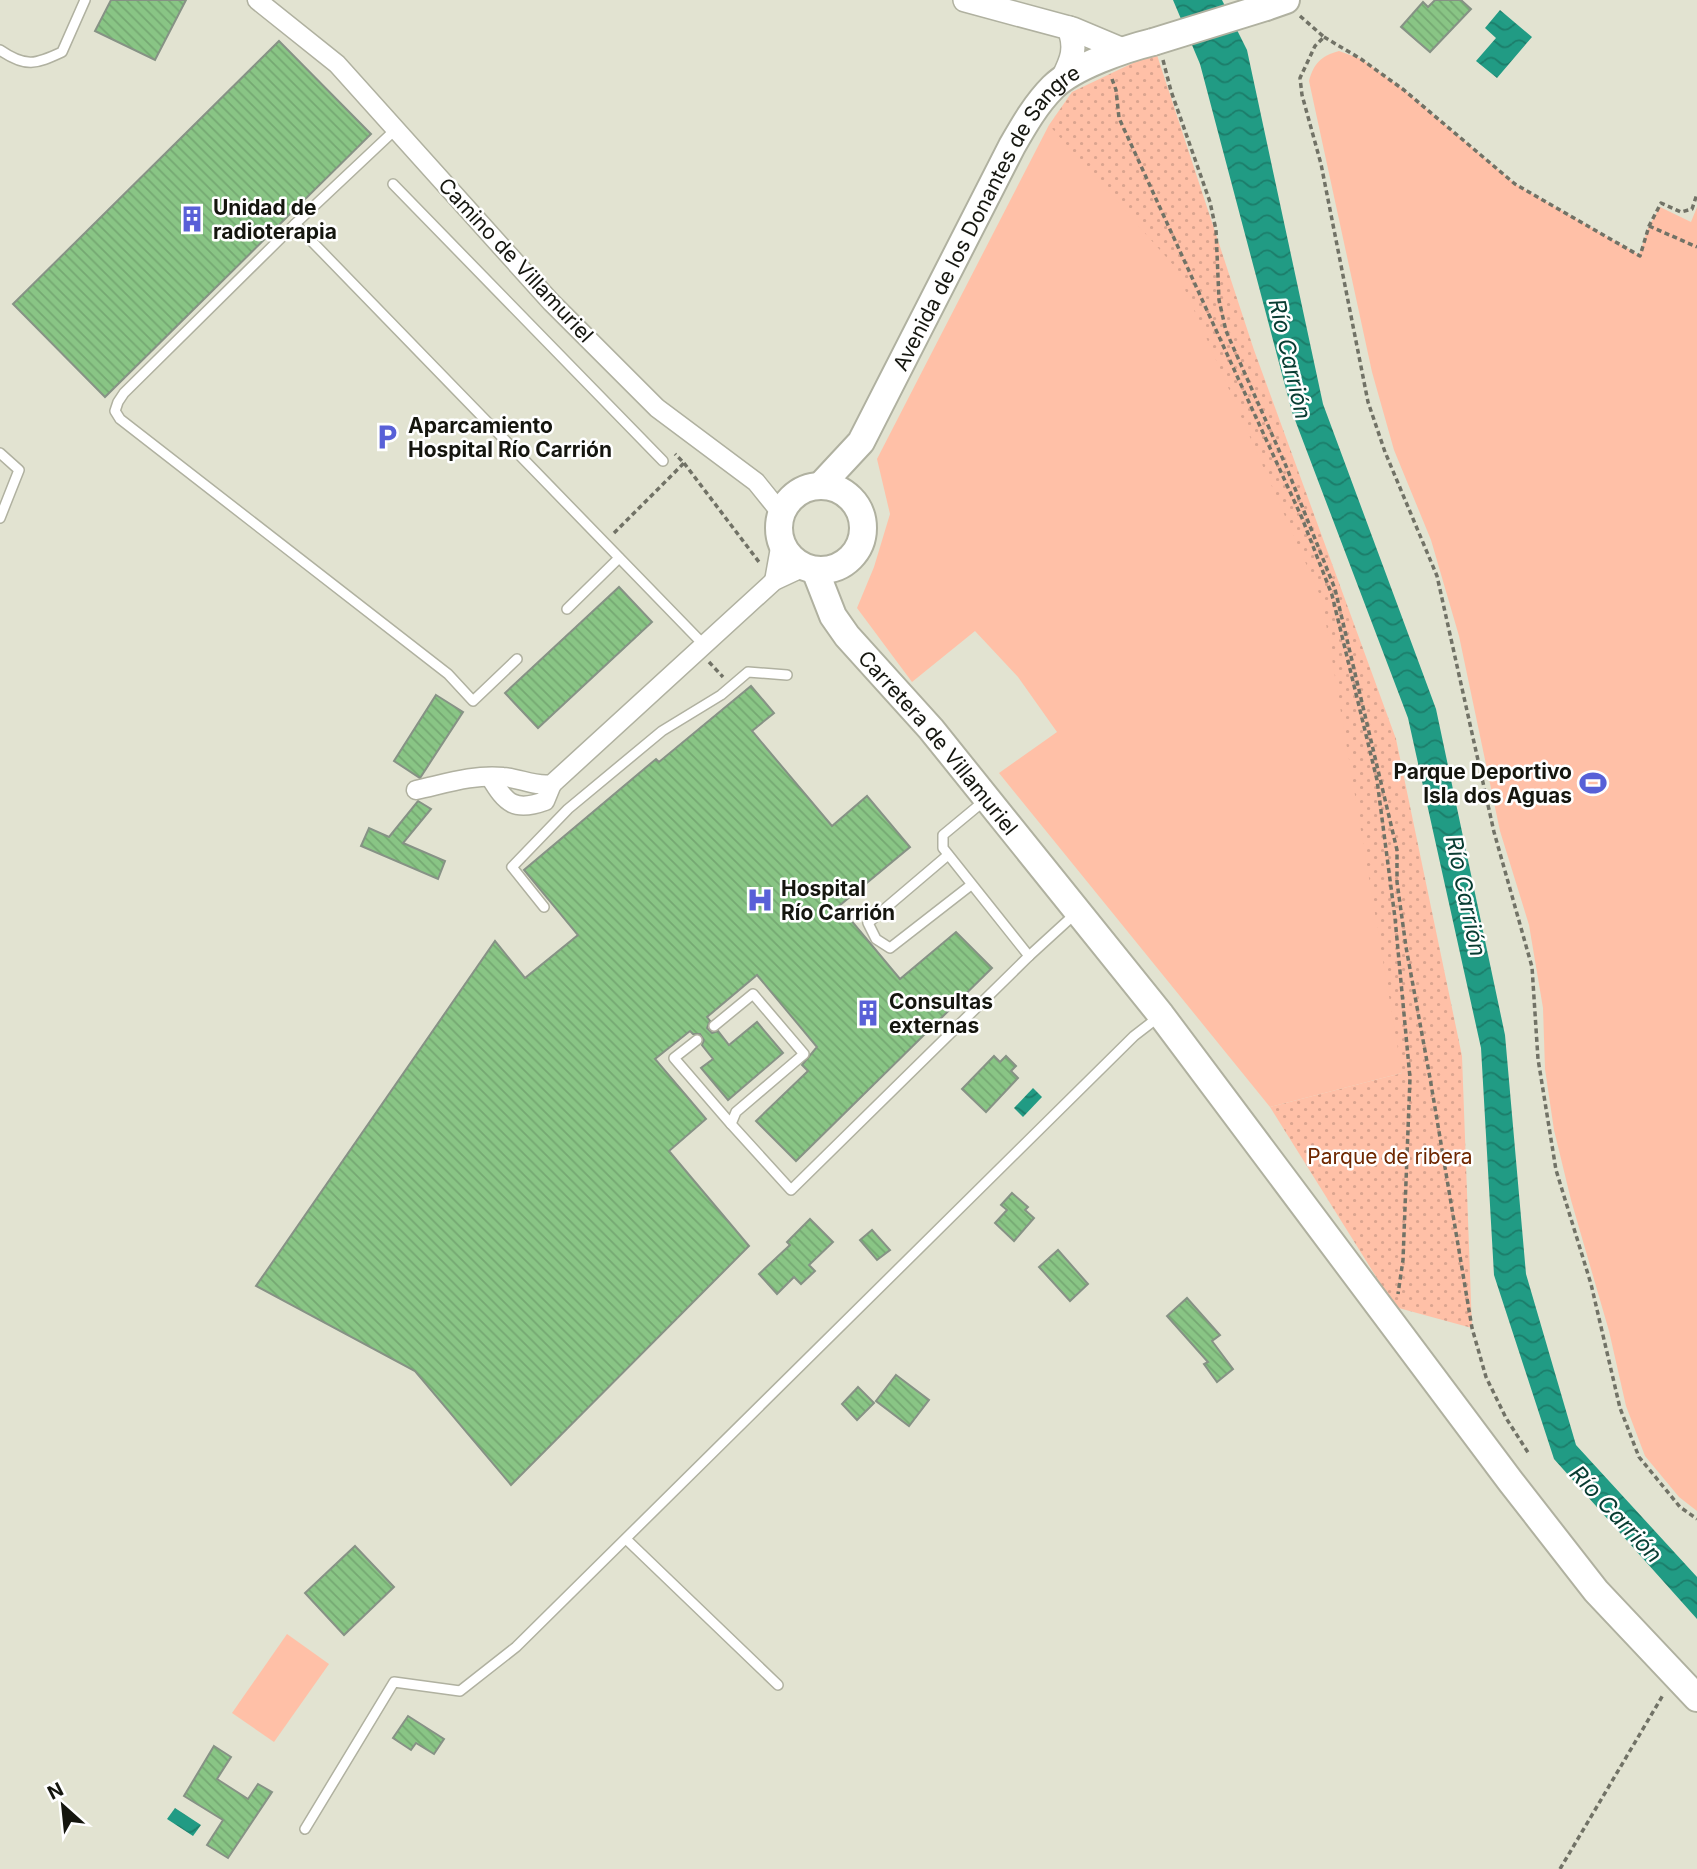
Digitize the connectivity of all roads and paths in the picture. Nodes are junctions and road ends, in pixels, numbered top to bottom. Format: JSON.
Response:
{"nodes":[{"id":1,"x":85,"y":0,"type":"edge"},
{"id":2,"x":257,"y":0,"type":"edge"},
{"id":3,"x":965,"y":0,"type":"edge"},
{"id":4,"x":1278,"y":3,"type":"edge"},
{"id":5,"x":1069,"y":28,"type":"junction"},
{"id":6,"x":1324,"y":37,"type":"junction"},
{"id":7,"x":1157,"y":49,"type":"junction"},
{"id":8,"x":0,"y":50,"type":"edge"},
{"id":9,"x":1114,"y":54,"type":"junction"},
{"id":10,"x":1063,"y":78,"type":"junction"},
{"id":11,"x":396,"y":129,"type":"junction"},
{"id":12,"x":393,"y":184,"type":"dead end"},
{"id":13,"x":1697,"y":194,"type":"edge"},
{"id":14,"x":295,"y":224,"type":"junction"},
{"id":15,"x":1649,"y":226,"type":"junction"},
{"id":16,"x":1697,"y":247,"type":"edge"},
{"id":17,"x":862,"y":442,"type":"junction"},
{"id":18,"x":0,"y":453,"type":"edge"},
{"id":19,"x":674,"y":453,"type":"dead end"},
{"id":20,"x":663,"y":461,"type":"dead end"},
{"id":21,"x":684,"y":463,"type":"junction"},
{"id":22,"x":821,"y":485,"type":"junction"},
{"id":23,"x":852,"y":498,"type":"junction"},
{"id":24,"x":781,"y":513,"type":"junction"},
{"id":25,"x":0,"y":518,"type":"edge"},
{"id":26,"x":781,"y":542,"type":"junction"},
{"id":27,"x":604,"y":543,"type":"junction"},
{"id":28,"x":619,"y":558,"type":"junction"},
{"id":29,"x":842,"y":565,"type":"junction"},
{"id":30,"x":810,"y":568,"type":"junction"},
{"id":31,"x":774,"y":581,"type":"junction"},
{"id":32,"x":567,"y":609,"type":"dead end"},
{"id":33,"x":833,"y":616,"type":"junction"},
{"id":34,"x":701,"y":648,"type":"junction"},
{"id":35,"x":517,"y":659,"type":"dead end"},
{"id":36,"x":787,"y":675,"type":"dead end"},
{"id":37,"x":731,"y":686,"type":"junction"},
{"id":38,"x":490,"y":777,"type":"junction"},
{"id":39,"x":552,"y":784,"type":"junction"},
{"id":40,"x":416,"y":790,"type":"dead end"},
{"id":41,"x":987,"y":799,"type":"junction"},
{"id":42,"x":948,"y":855,"type":"junction"},
{"id":43,"x":971,"y":886,"type":"junction"},
{"id":44,"x":544,"y":907,"type":"dead end"},
{"id":45,"x":1077,"y":912,"type":"junction"},
{"id":46,"x":1029,"y":956,"type":"junction"},
{"id":47,"x":1161,"y":1015,"type":"junction"},
{"id":48,"x":714,"y":1026,"type":"dead end"},
{"id":49,"x":697,"y":1040,"type":"dead end"},
{"id":50,"x":731,"y":1124,"type":"junction"},
{"id":51,"x":1393,"y":1324,"type":"junction"},
{"id":52,"x":1529,"y":1454,"type":"dead end"},
{"id":53,"x":1697,"y":1519,"type":"edge"},
{"id":54,"x":626,"y":1539,"type":"junction"},
{"id":55,"x":1675,"y":1675,"type":"junction"},
{"id":56,"x":778,"y":1685,"type":"dead end"},
{"id":57,"x":1697,"y":1698,"type":"edge"},
{"id":58,"x":305,"y":1829,"type":"dead end"},
{"id":59,"x":1560,"y":1869,"type":"edge"}],
"edges":[{"from":1,"to":8,"type":"lane"},
{"from":2,"to":11,"type":"street","name":"Camino de Villamuriel"},
{"from":3,"to":5,"type":"street"},
{"from":4,"to":6,"type":"path"},
{"from":4,"to":7,"type":"main road","bridge":true},
{"from":5,"to":9,"type":"street"},
{"from":5,"to":10,"type":"street"},
{"from":6,"to":15,"type":"path"},
{"from":6,"to":53,"type":"path"},
{"from":7,"to":9,"type":"main road","name":"Avenida de los Donantes de Sangre"},
{"from":7,"to":52,"type":"path"},
{"from":9,"to":10,"type":"main road","name":"Avenida de los Donantes de Sangre"},
{"from":9,"to":51,"type":"path"},
{"from":10,"to":17,"type":"main road","name":"Avenida de los Donantes de Sangre"},
{"from":11,"to":14,"type":"lane"},
{"from":11,"to":24,"type":"street","name":"Camino de Villamuriel"},
{"from":12,"to":20,"type":"lane"},
{"from":13,"to":15,"type":"path"},
{"from":14,"to":27,"type":"lane"},
{"from":14,"to":35,"type":"lane"},
{"from":15,"to":16,"type":"path"},
{"from":17,"to":22,"type":"main road","name":"Avenida de los Donantes de Sangre"},
{"from":17,"to":23,"type":"main road","name":"Avenida de los Donantes de Sangre"},
{"from":18,"to":25,"type":"lane"},
{"from":19,"to":21,"type":"path"},
{"from":21,"to":27,"type":"path"},
{"from":21,"to":31,"type":"path"},
{"from":22,"to":23,"type":"main road"},
{"from":22,"to":24,"type":"main road"},
{"from":23,"to":29,"type":"main road"},
{"from":24,"to":26,"type":"main road"},
{"from":26,"to":30,"type":"main road"},
{"from":26,"to":31,"type":"street"},
{"from":27,"to":28,"type":"lane"},
{"from":28,"to":32,"type":"lane"},
{"from":28,"to":34,"type":"lane"},
{"from":29,"to":30,"type":"main road"},
{"from":29,"to":33,"type":"main road"},
{"from":30,"to":31,"type":"street"},
{"from":30,"to":33,"type":"main road","name":"Carretera de Villamuriel"},
{"from":31,"to":34,"type":"street"},
{"from":33,"to":41,"type":"main road","name":"Carretera de Villamuriel"},
{"from":34,"to":37,"type":"path"},
{"from":34,"to":39,"type":"street"},
{"from":36,"to":37,"type":"lane"},
{"from":37,"to":44,"type":"lane"},
{"from":38,"to":39,"type":"street"},
{"from":38,"to":39,"type":"street"},
{"from":38,"to":40,"type":"street"},
{"from":41,"to":42,"type":"lane"},
{"from":41,"to":45,"type":"main road","name":"Carretera de Villamuriel"},
{"from":42,"to":43,"type":"lane"},
{"from":42,"to":43,"type":"lane"},
{"from":43,"to":46,"type":"lane"},
{"from":45,"to":46,"type":"lane"},
{"from":45,"to":47,"type":"main road","name":"Carretera de Villamuriel"},
{"from":46,"to":50,"type":"lane"},
{"from":47,"to":51,"type":"main road","name":"Carretera de Villamuriel"},
{"from":47,"to":54,"type":"lane"},
{"from":48,"to":50,"type":"lane"},
{"from":49,"to":50,"type":"lane"},
{"from":51,"to":55,"type":"main road","name":"Carretera de Villamuriel"},
{"from":54,"to":56,"type":"lane"},
{"from":54,"to":58,"type":"lane"},
{"from":55,"to":57,"type":"main road","name":"Carretera de Villamuriel"},
{"from":55,"to":59,"type":"path"}]}
